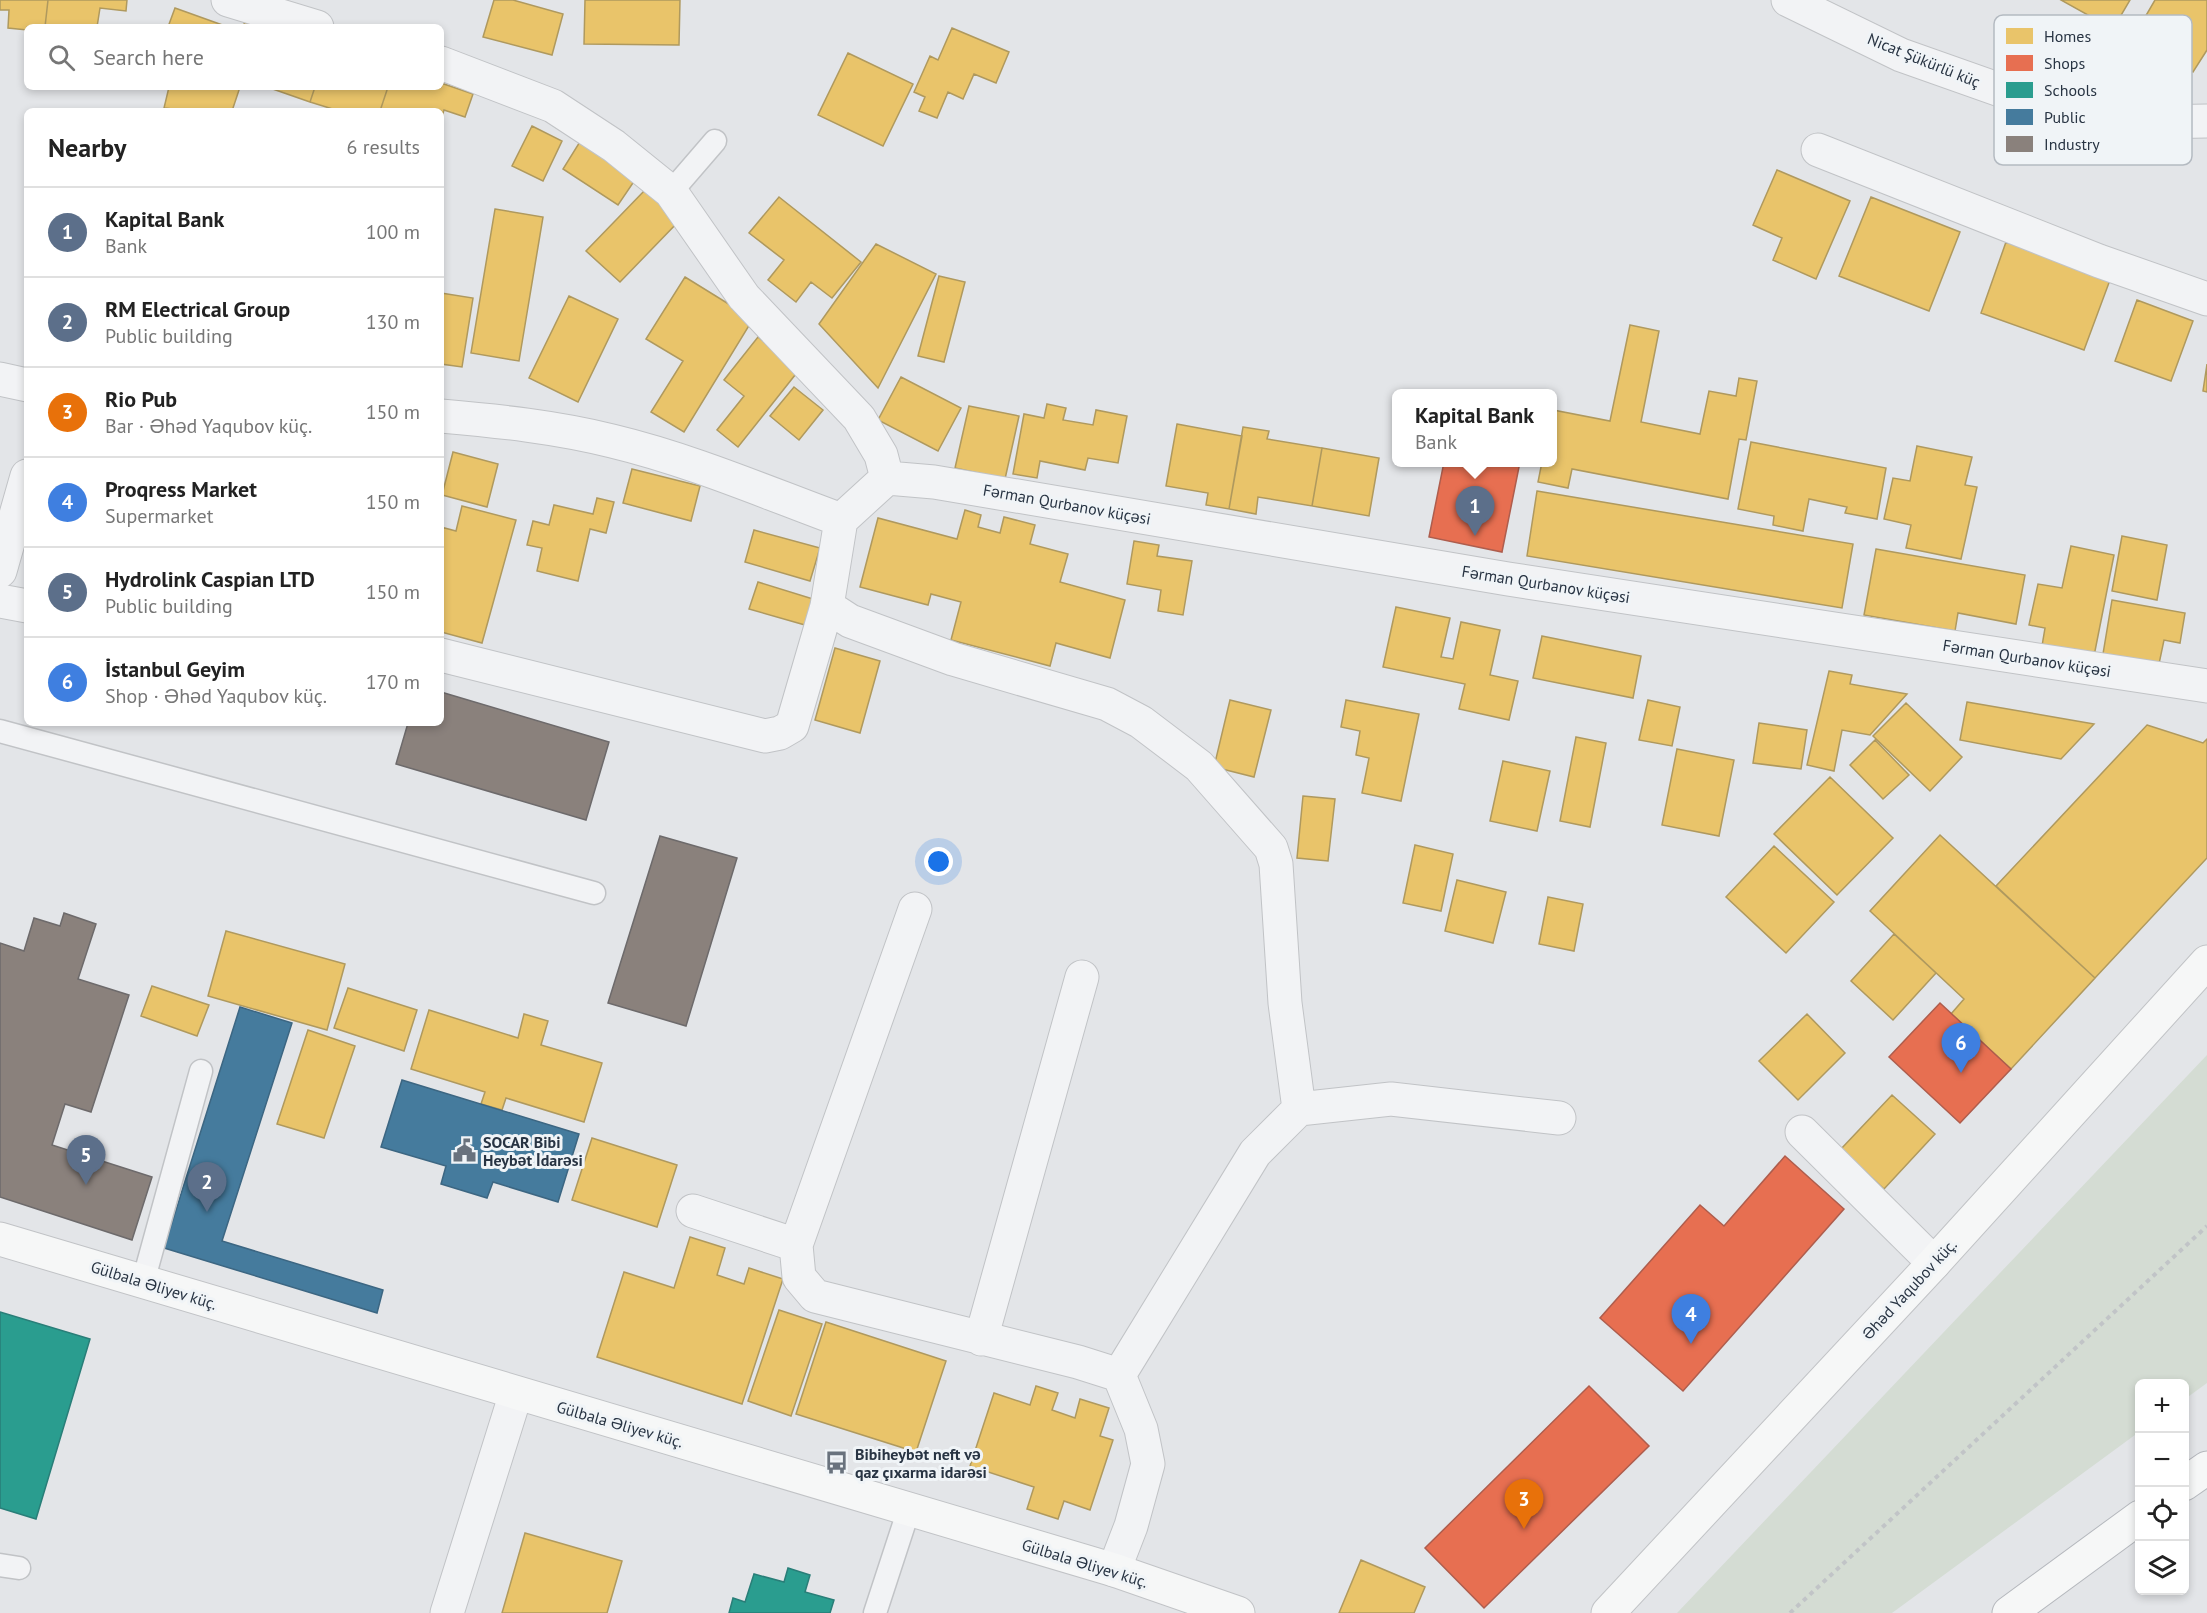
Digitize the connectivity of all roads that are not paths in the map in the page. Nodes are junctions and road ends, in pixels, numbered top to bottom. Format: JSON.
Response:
{"nodes":[{"id":1,"x":228,"y":0,"type":"edge"},
{"id":2,"x":1788,"y":0,"type":"edge"},
{"id":3,"x":307,"y":24,"type":"edge"},
{"id":4,"x":444,"y":64,"type":"edge"},
{"id":5,"x":1994,"y":88,"type":"edge"},
{"id":6,"x":2192,"y":121,"type":"edge"},
{"id":7,"x":2207,"y":121,"type":"edge"},
{"id":8,"x":715,"y":141,"type":"dead end"},
{"id":9,"x":1818,"y":150,"type":"dead end"},
{"id":10,"x":671,"y":192,"type":"junction"},
{"id":11,"x":2207,"y":299,"type":"edge"},
{"id":12,"x":0,"y":380,"type":"edge"},
{"id":13,"x":24,"y":384,"type":"edge"},
{"id":14,"x":444,"y":416,"type":"edge"},
{"id":15,"x":887,"y":478,"type":"junction"},
{"id":16,"x":24,"y":487,"type":"edge"},
{"id":17,"x":841,"y":520,"type":"junction"},
{"id":18,"x":0,"y":571,"type":"edge"},
{"id":19,"x":0,"y":601,"type":"edge"},
{"id":20,"x":24,"y":605,"type":"edge"},
{"id":21,"x":827,"y":606,"type":"junction"},
{"id":22,"x":444,"y":656,"type":"edge"},
{"id":23,"x":2207,"y":686,"type":"edge"},
{"id":24,"x":0,"y":731,"type":"edge"},
{"id":25,"x":594,"y":893,"type":"dead end"},
{"id":26,"x":915,"y":909,"type":"dead end"},
{"id":27,"x":2207,"y":962,"type":"edge"},
{"id":28,"x":1082,"y":977,"type":"dead end"},
{"id":29,"x":201,"y":1071,"type":"dead end"},
{"id":30,"x":1299,"y":1109,"type":"junction"},
{"id":31,"x":1559,"y":1118,"type":"dead end"},
{"id":32,"x":1802,"y":1132,"type":"dead end"},
{"id":33,"x":693,"y":1211,"type":"dead end"},
{"id":34,"x":0,"y":1239,"type":"edge"},
{"id":35,"x":796,"y":1245,"type":"junction"},
{"id":36,"x":1934,"y":1263,"type":"junction"},
{"id":37,"x":142,"y":1282,"type":"junction"},
{"id":38,"x":981,"y":1339,"type":"junction"},
{"id":39,"x":1119,"y":1375,"type":"junction"},
{"id":40,"x":516,"y":1393,"type":"junction"},
{"id":41,"x":2207,"y":1468,"type":"edge"},
{"id":42,"x":2189,"y":1481,"type":"edge"},
{"id":43,"x":909,"y":1509,"type":"junction"},
{"id":44,"x":2135,"y":1520,"type":"edge"},
{"id":45,"x":1114,"y":1570,"type":"junction"},
{"id":46,"x":1614,"y":1611,"type":"edge"},
{"id":47,"x":447,"y":1613,"type":"edge"},
{"id":48,"x":875,"y":1613,"type":"edge"},
{"id":49,"x":1238,"y":1613,"type":"edge"},
{"id":50,"x":2009,"y":1613,"type":"edge"}],
"edges":[{"from":1,"to":3,"type":"street"},
{"from":2,"to":5,"type":"street","name":"Nicat Şükürlü küç"},
{"from":4,"to":10,"type":"street"},
{"from":6,"to":7,"type":"street","name":"Nicat Şükürlü küç"},
{"from":8,"to":10,"type":"lane"},
{"from":9,"to":11,"type":"street"},
{"from":10,"to":15,"type":"street"},
{"from":12,"to":13,"type":"street"},
{"from":14,"to":17,"type":"street"},
{"from":15,"to":17,"type":"street"},
{"from":15,"to":23,"type":"street","name":"Fərman Qurbanov küçəsi"},
{"from":16,"to":18,"type":"street"},
{"from":17,"to":21,"type":"street"},
{"from":19,"to":20,"type":"street"},
{"from":21,"to":22,"type":"street"},
{"from":21,"to":30,"type":"street"},
{"from":24,"to":25,"type":"lane"},
{"from":26,"to":35,"type":"street"},
{"from":27,"to":36,"type":"main road","name":"Əhəd Yaqubov küç."},
{"from":28,"to":38,"type":"street"},
{"from":29,"to":37,"type":"lane"},
{"from":30,"to":31,"type":"street"},
{"from":30,"to":39,"type":"street"},
{"from":32,"to":36,"type":"street"},
{"from":33,"to":35,"type":"street"},
{"from":34,"to":37,"type":"main road","name":"Gülbala Əliyev küç."},
{"from":35,"to":38,"type":"street"},
{"from":36,"to":46,"type":"main road","name":"Əhəd Yaqubov küç."},
{"from":37,"to":40,"type":"main road","name":"Gülbala Əliyev küç."},
{"from":38,"to":39,"type":"street"},
{"from":39,"to":45,"type":"street"},
{"from":40,"to":43,"type":"main road","name":"Gülbala Əliyev küç."},
{"from":40,"to":47,"type":"street"},
{"from":41,"to":42,"type":"main road"},
{"from":43,"to":45,"type":"main road","name":"Gülbala Əliyev küç."},
{"from":43,"to":48,"type":"lane"},
{"from":44,"to":50,"type":"main road"},
{"from":45,"to":49,"type":"main road","name":"Gülbala Əliyev küç."}]}
